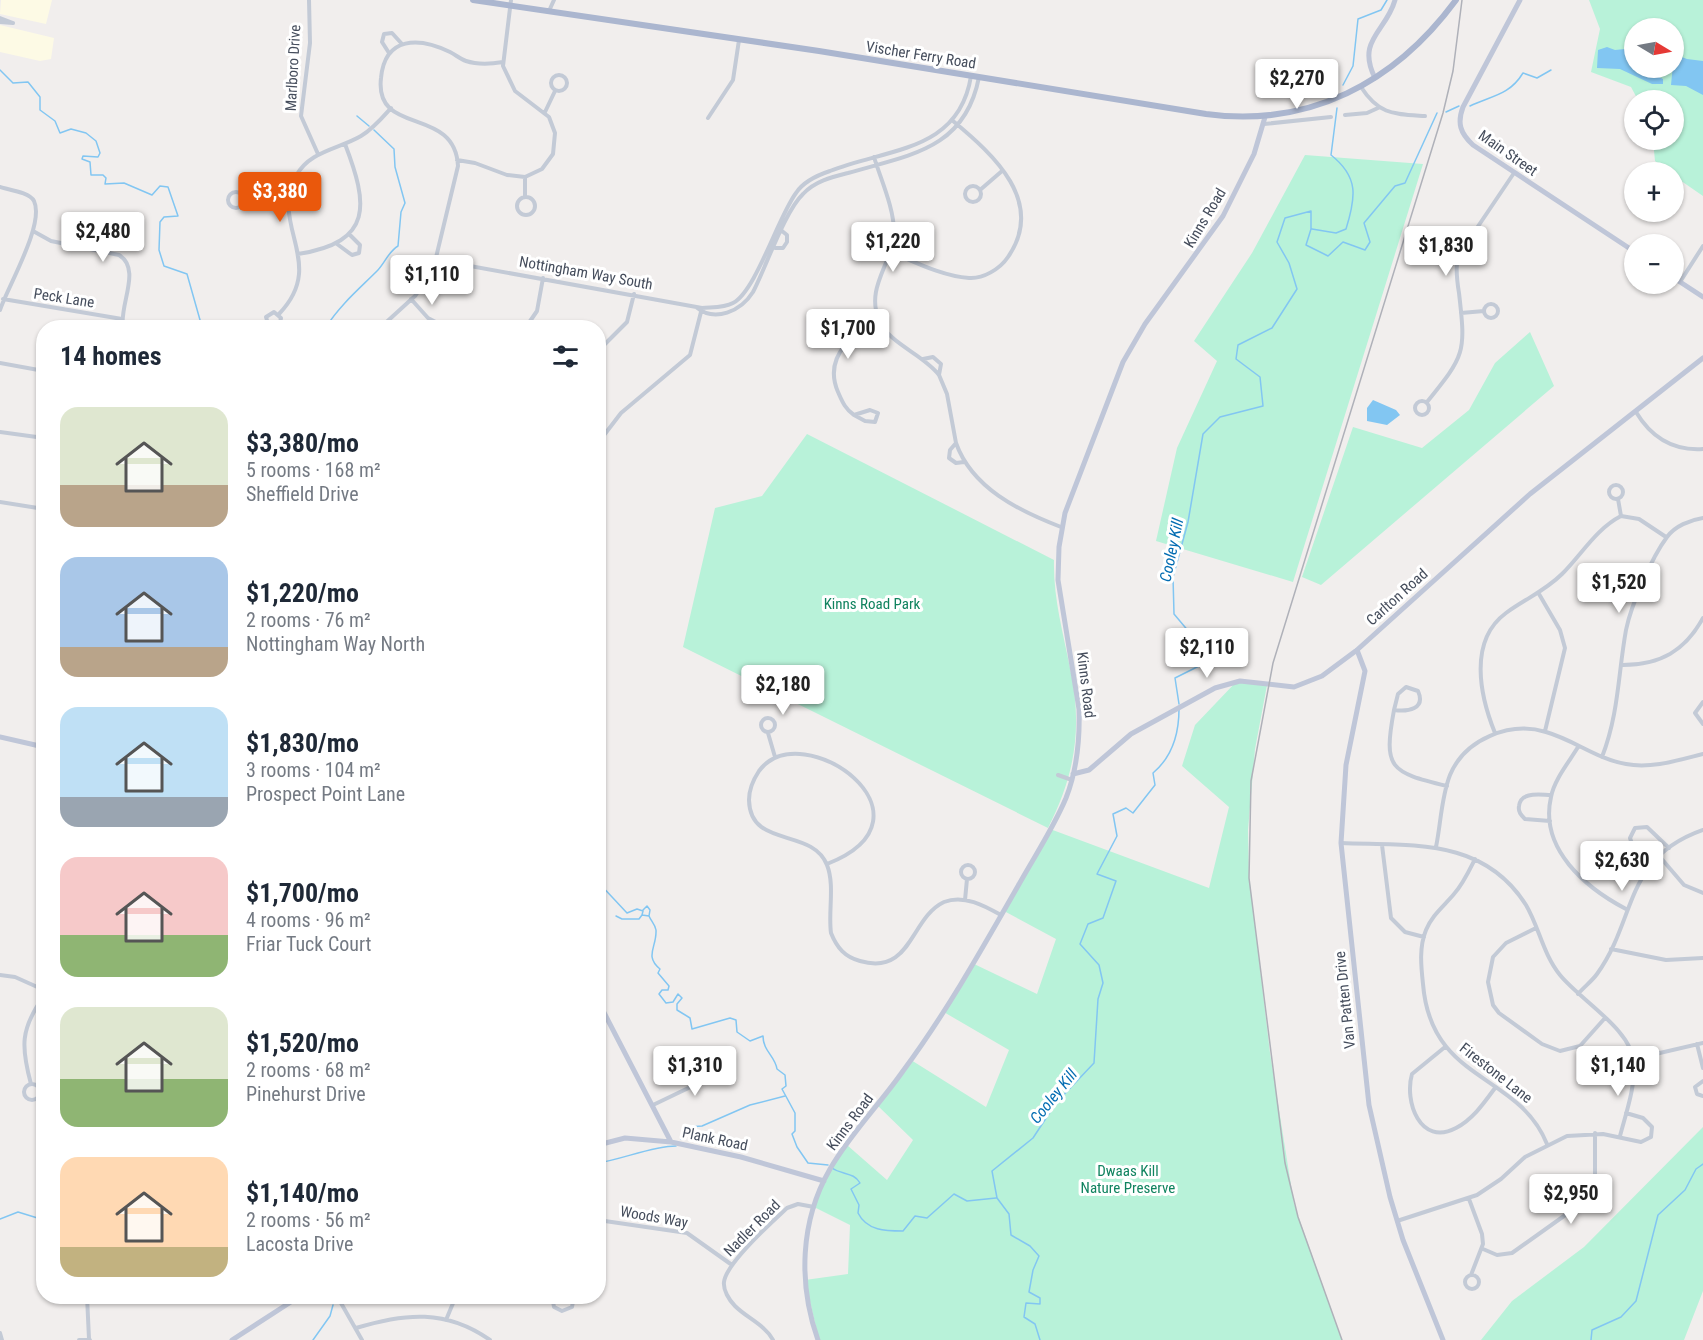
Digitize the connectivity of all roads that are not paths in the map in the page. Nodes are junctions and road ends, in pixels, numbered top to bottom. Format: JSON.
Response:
{"nodes":[{"id":1,"x":309,"y":0,"type":"edge"},
{"id":2,"x":472,"y":0,"type":"edge"},
{"id":3,"x":554,"y":0,"type":"edge"},
{"id":4,"x":1395,"y":0,"type":"edge"},
{"id":5,"x":1456,"y":0,"type":"edge"},
{"id":6,"x":1520,"y":0,"type":"edge"},
{"id":7,"x":511,"y":3,"type":"edge"},
{"id":8,"x":549,"y":11,"type":"junction"},
{"id":9,"x":739,"y":40,"type":"junction"},
{"id":10,"x":402,"y":44,"type":"junction"},
{"id":11,"x":389,"y":53,"type":"junction"},
{"id":12,"x":503,"y":62,"type":"junction"},
{"id":13,"x":971,"y":75,"type":"junction"},
{"id":14,"x":979,"y":77,"type":"junction"},
{"id":15,"x":1375,"y":78,"type":"junction"},
{"id":16,"x":1361,"y":87,"type":"junction"},
{"id":17,"x":555,"y":91,"type":"junction"},
{"id":18,"x":391,"y":108,"type":"junction"},
{"id":19,"x":1378,"y":108,"type":"junction"},
{"id":20,"x":544,"y":112,"type":"junction"},
{"id":21,"x":1345,"y":115,"type":"dead end"},
{"id":22,"x":1425,"y":116,"type":"dead end"},
{"id":23,"x":1331,"y":117,"type":"dead end"},
{"id":24,"x":708,"y":118,"type":"dead end"},
{"id":25,"x":1264,"y":120,"type":"junction"},
{"id":26,"x":953,"y":121,"type":"junction"},
{"id":27,"x":958,"y":125,"type":"junction"},
{"id":28,"x":345,"y":144,"type":"junction"},
{"id":29,"x":318,"y":154,"type":"junction"},
{"id":30,"x":874,"y":157,"type":"junction"},
{"id":31,"x":457,"y":160,"type":"junction"},
{"id":32,"x":876,"y":164,"type":"junction"},
{"id":33,"x":1002,"y":171,"type":"junction"},
{"id":34,"x":1514,"y":173,"type":"junction"},
{"id":35,"x":525,"y":177,"type":"junction"},
{"id":36,"x":0,"y":188,"type":"edge"},
{"id":37,"x":980,"y":190,"type":"junction"},
{"id":38,"x":525,"y":196,"type":"junction"},
{"id":39,"x":244,"y":200,"type":"junction"},
{"id":40,"x":287,"y":201,"type":"junction"},
{"id":41,"x":33,"y":231,"type":"junction"},
{"id":42,"x":782,"y":231,"type":"junction"},
{"id":43,"x":349,"y":234,"type":"junction"},
{"id":44,"x":337,"y":244,"type":"junction"},
{"id":45,"x":1624,"y":245,"type":"edge"},
{"id":46,"x":1703,"y":246,"type":"edge"},
{"id":47,"x":774,"y":248,"type":"junction"},
{"id":48,"x":891,"y":252,"type":"junction"},
{"id":49,"x":298,"y":254,"type":"junction"},
{"id":50,"x":437,"y":260,"type":"junction"},
{"id":51,"x":1684,"y":276,"type":"edge"},
{"id":52,"x":543,"y":278,"type":"junction"},
{"id":53,"x":1684,"y":285,"type":"edge"},
{"id":54,"x":634,"y":294,"type":"junction"},
{"id":55,"x":1703,"y":297,"type":"edge"},
{"id":56,"x":3,"y":299,"type":"junction"},
{"id":57,"x":411,"y":299,"type":"junction"},
{"id":58,"x":701,"y":309,"type":"junction"},
{"id":59,"x":0,"y":310,"type":"edge"},
{"id":60,"x":1485,"y":311,"type":"dead end"},
{"id":61,"x":1461,"y":312,"type":"junction"},
{"id":62,"x":279,"y":314,"type":"junction"},
{"id":63,"x":122,"y":319,"type":"joint"},
{"id":64,"x":266,"y":320,"type":"edge"},
{"id":65,"x":282,"y":320,"type":"edge"},
{"id":66,"x":388,"y":320,"type":"edge"},
{"id":67,"x":432,"y":320,"type":"edge"},
{"id":68,"x":531,"y":320,"type":"edge"},
{"id":69,"x":879,"y":320,"type":"junction"},
{"id":70,"x":606,"y":343,"type":"edge"},
{"id":71,"x":1703,"y":358,"type":"edge"},
{"id":72,"x":923,"y":359,"type":"junction"},
{"id":73,"x":0,"y":363,"type":"edge"},
{"id":74,"x":36,"y":370,"type":"edge"},
{"id":75,"x":939,"y":375,"type":"junction"},
{"id":76,"x":1427,"y":402,"type":"junction"},
{"id":77,"x":1636,"y":412,"type":"junction"},
{"id":78,"x":854,"y":414,"type":"junction"},
{"id":79,"x":0,"y":432,"type":"edge"},
{"id":80,"x":606,"y":432,"type":"edge"},
{"id":81,"x":36,"y":437,"type":"edge"},
{"id":82,"x":956,"y":443,"type":"junction"},
{"id":83,"x":1703,"y":449,"type":"edge"},
{"id":84,"x":964,"y":462,"type":"junction"},
{"id":85,"x":1618,"y":499,"type":"dead end"},
{"id":86,"x":0,"y":502,"type":"edge"},
{"id":87,"x":36,"y":508,"type":"edge"},
{"id":88,"x":1621,"y":516,"type":"junction"},
{"id":89,"x":1703,"y":518,"type":"edge"},
{"id":90,"x":1061,"y":527,"type":"junction"},
{"id":91,"x":1666,"y":537,"type":"junction"},
{"id":92,"x":1539,"y":594,"type":"junction"},
{"id":93,"x":1703,"y":618,"type":"edge"},
{"id":94,"x":1357,"y":650,"type":"junction"},
{"id":95,"x":1623,"y":665,"type":"junction"},
{"id":96,"x":1703,"y":702,"type":"edge"},
{"id":97,"x":1395,"y":710,"type":"junction"},
{"id":98,"x":1703,"y":724,"type":"edge"},
{"id":99,"x":1545,"y":731,"type":"junction"},
{"id":100,"x":768,"y":732,"type":"dead end"},
{"id":101,"x":1495,"y":733,"type":"junction"},
{"id":102,"x":0,"y":737,"type":"edge"},
{"id":103,"x":36,"y":745,"type":"edge"},
{"id":104,"x":1578,"y":747,"type":"junction"},
{"id":105,"x":1703,"y":754,"type":"edge"},
{"id":106,"x":1602,"y":757,"type":"junction"},
{"id":107,"x":775,"y":758,"type":"junction"},
{"id":108,"x":1058,"y":775,"type":"dead end"},
{"id":109,"x":1072,"y":777,"type":"junction"},
{"id":110,"x":1447,"y":786,"type":"junction"},
{"id":111,"x":1551,"y":795,"type":"junction"},
{"id":112,"x":1550,"y":821,"type":"junction"},
{"id":113,"x":1703,"y":830,"type":"edge"},
{"id":114,"x":1341,"y":843,"type":"junction"},
{"id":115,"x":1382,"y":844,"type":"junction"},
{"id":116,"x":1436,"y":847,"type":"junction"},
{"id":117,"x":1669,"y":848,"type":"junction"},
{"id":118,"x":1660,"y":857,"type":"junction"},
{"id":119,"x":1475,"y":859,"type":"junction"},
{"id":120,"x":827,"y":864,"type":"junction"},
{"id":121,"x":1651,"y":866,"type":"junction"},
{"id":122,"x":967,"y":879,"type":"dead end"},
{"id":123,"x":1703,"y":893,"type":"edge"},
{"id":124,"x":965,"y":900,"type":"junction"},
{"id":125,"x":1626,"y":909,"type":"junction"},
{"id":126,"x":1001,"y":915,"type":"junction"},
{"id":127,"x":1536,"y":928,"type":"junction"},
{"id":128,"x":1424,"y":937,"type":"junction"},
{"id":129,"x":1611,"y":949,"type":"junction"},
{"id":130,"x":1703,"y":958,"type":"edge"},
{"id":131,"x":0,"y":975,"type":"edge"},
{"id":132,"x":36,"y":986,"type":"edge"},
{"id":133,"x":1578,"y":994,"type":"junction"},
{"id":134,"x":36,"y":1009,"type":"edge"},
{"id":135,"x":606,"y":1016,"type":"edge"},
{"id":136,"x":1605,"y":1018,"type":"junction"},
{"id":137,"x":1703,"y":1042,"type":"edge"},
{"id":138,"x":1698,"y":1044,"type":"junction"},
{"id":139,"x":1445,"y":1047,"type":"junction"},
{"id":140,"x":1634,"y":1059,"type":"junction"},
{"id":141,"x":1703,"y":1068,"type":"edge"},
{"id":142,"x":728,"y":1069,"type":"dead end"},
{"id":143,"x":1703,"y":1081,"type":"edge"},
{"id":144,"x":31,"y":1084,"type":"junction"},
{"id":145,"x":36,"y":1087,"type":"edge"},
{"id":146,"x":1495,"y":1088,"type":"junction"},
{"id":147,"x":1703,"y":1096,"type":"edge"},
{"id":148,"x":36,"y":1098,"type":"edge"},
{"id":149,"x":653,"y":1105,"type":"junction"},
{"id":150,"x":1626,"y":1113,"type":"junction"},
{"id":151,"x":1595,"y":1133,"type":"junction"},
{"id":152,"x":1620,"y":1136,"type":"junction"},
{"id":153,"x":671,"y":1142,"type":"junction"},
{"id":154,"x":606,"y":1143,"type":"edge"},
{"id":155,"x":1547,"y":1144,"type":"junction"},
{"id":156,"x":824,"y":1181,"type":"junction"},
{"id":157,"x":1469,"y":1199,"type":"junction"},
{"id":158,"x":814,"y":1207,"type":"junction"},
{"id":159,"x":606,"y":1221,"type":"edge"},
{"id":160,"x":1397,"y":1221,"type":"junction"},
{"id":161,"x":1483,"y":1249,"type":"junction"},
{"id":162,"x":732,"y":1266,"type":"junction"},
{"id":163,"x":1471,"y":1275,"type":"dead end"},
{"id":164,"x":87,"y":1304,"type":"edge"},
{"id":165,"x":288,"y":1304,"type":"edge"},
{"id":166,"x":342,"y":1304,"type":"edge"},
{"id":167,"x":453,"y":1304,"type":"edge"},
{"id":168,"x":553,"y":1304,"type":"edge"},
{"id":169,"x":573,"y":1304,"type":"edge"},
{"id":170,"x":446,"y":1320,"type":"junction"},
{"id":171,"x":356,"y":1328,"type":"junction"},
{"id":172,"x":0,"y":1333,"type":"edge"},
{"id":173,"x":2,"y":1340,"type":"edge"},
{"id":174,"x":79,"y":1340,"type":"edge"},
{"id":175,"x":90,"y":1340,"type":"edge"},
{"id":176,"x":232,"y":1340,"type":"edge"},
{"id":177,"x":362,"y":1340,"type":"edge"},
{"id":178,"x":490,"y":1340,"type":"edge"},
{"id":179,"x":773,"y":1340,"type":"edge"},
{"id":180,"x":818,"y":1340,"type":"edge"},
{"id":181,"x":1443,"y":1340,"type":"edge"}],
"edges":[{"from":1,"to":29,"type":"street","name":"Marlboro Drive"},
{"from":2,"to":7,"type":"main road","name":"Vischer Ferry Road"},
{"from":3,"to":8,"type":"street"},
{"from":4,"to":15,"type":"street"},
{"from":5,"to":15,"type":"main road","name":"Vischer Ferry Road"},
{"from":6,"to":34,"type":"street","name":"Main Street"},
{"from":7,"to":8,"type":"main road","name":"Vischer Ferry Road"},
{"from":7,"to":12,"type":"street"},
{"from":8,"to":9,"type":"main road","name":"Vischer Ferry Road"},
{"from":9,"to":13,"type":"main road","name":"Vischer Ferry Road"},
{"from":9,"to":24,"type":"street"},
{"from":10,"to":11,"type":"street"},
{"from":10,"to":11,"type":"street"},
{"from":10,"to":12,"type":"street"},
{"from":11,"to":18,"type":"street"},
{"from":12,"to":20,"type":"street"},
{"from":13,"to":14,"type":"main road","name":"Vischer Ferry Road"},
{"from":13,"to":26,"type":"street","name":"Nottingham Way South"},
{"from":14,"to":25,"type":"main road","name":"Vischer Ferry Road"},
{"from":14,"to":27,"type":"street","name":"Nottingham Way South"},
{"from":15,"to":16,"type":"main road","name":"Vischer Ferry Road"},
{"from":16,"to":19,"type":"street"},
{"from":16,"to":25,"type":"main road","name":"Vischer Ferry Road"},
{"from":17,"to":17,"type":"street"},
{"from":17,"to":20,"type":"street"},
{"from":18,"to":28,"type":"street"},
{"from":18,"to":31,"type":"street"},
{"from":19,"to":21,"type":"street"},
{"from":19,"to":22,"type":"street"},
{"from":20,"to":35,"type":"street"},
{"from":23,"to":25,"type":"street"},
{"from":25,"to":90,"type":"street","name":"Kinns Road"},
{"from":26,"to":27,"type":"street"},
{"from":26,"to":30,"type":"street","name":"Nottingham Way South"},
{"from":27,"to":32,"type":"street","name":"Nottingham Way South"},
{"from":27,"to":33,"type":"street"},
{"from":28,"to":29,"type":"street"},
{"from":28,"to":43,"type":"street"},
{"from":29,"to":40,"type":"street"},
{"from":30,"to":32,"type":"street"},
{"from":30,"to":58,"type":"street","name":"Nottingham Way South"},
{"from":31,"to":35,"type":"street"},
{"from":31,"to":50,"type":"street"},
{"from":32,"to":42,"type":"street","name":"Nottingham Way South"},
{"from":32,"to":48,"type":"street"},
{"from":33,"to":37,"type":"street"},
{"from":33,"to":48,"type":"street"},
{"from":34,"to":45,"type":"street","name":"Main Street"},
{"from":34,"to":61,"type":"street"},
{"from":35,"to":38,"type":"street"},
{"from":36,"to":41,"type":"street"},
{"from":37,"to":37,"type":"street"},
{"from":38,"to":38,"type":"street"},
{"from":39,"to":39,"type":"street"},
{"from":39,"to":40,"type":"street"},
{"from":40,"to":49,"type":"street"},
{"from":41,"to":56,"type":"street"},
{"from":41,"to":63,"type":"street"},
{"from":42,"to":47,"type":"street","name":"Nottingham Way South"},
{"from":42,"to":47,"type":"street","name":"Nottingham Way South"},
{"from":43,"to":44,"type":"street"},
{"from":43,"to":44,"type":"street"},
{"from":44,"to":49,"type":"street"},
{"from":46,"to":51,"type":"street"},
{"from":47,"to":58,"type":"street","name":"Nottingham Way South"},
{"from":48,"to":69,"type":"street"},
{"from":49,"to":62,"type":"street"},
{"from":50,"to":52,"type":"street","name":"Nottingham Way South"},
{"from":50,"to":57,"type":"street"},
{"from":52,"to":54,"type":"street","name":"Nottingham Way South"},
{"from":52,"to":68,"type":"street"},
{"from":53,"to":55,"type":"street"},
{"from":54,"to":58,"type":"street","name":"Nottingham Way South"},
{"from":54,"to":70,"type":"street"},
{"from":56,"to":59,"type":"street"},
{"from":56,"to":63,"type":"street","name":"Peck Lane"},
{"from":57,"to":66,"type":"street"},
{"from":57,"to":67,"type":"street"},
{"from":58,"to":80,"type":"street"},
{"from":60,"to":61,"type":"street"},
{"from":61,"to":76,"type":"street"},
{"from":62,"to":64,"type":"street"},
{"from":62,"to":65,"type":"street"},
{"from":69,"to":72,"type":"street"},
{"from":69,"to":78,"type":"street"},
{"from":71,"to":77,"type":"street","name":"Carlton Road"},
{"from":72,"to":75,"type":"street"},
{"from":72,"to":75,"type":"street"},
{"from":73,"to":74,"type":"street"},
{"from":75,"to":82,"type":"street"},
{"from":76,"to":76,"type":"street"},
{"from":77,"to":83,"type":"street"},
{"from":77,"to":94,"type":"street","name":"Carlton Road"},
{"from":78,"to":78,"type":"street"},
{"from":79,"to":81,"type":"street"},
{"from":82,"to":84,"type":"street"},
{"from":82,"to":84,"type":"street"},
{"from":84,"to":90,"type":"street"},
{"from":85,"to":88,"type":"street"},
{"from":86,"to":87,"type":"street"},
{"from":88,"to":91,"type":"street"},
{"from":88,"to":92,"type":"street"},
{"from":89,"to":91,"type":"street"},
{"from":90,"to":109,"type":"street","name":"Kinns Road"},
{"from":91,"to":95,"type":"street"},
{"from":92,"to":99,"type":"street"},
{"from":92,"to":101,"type":"street"},
{"from":93,"to":95,"type":"street"},
{"from":94,"to":109,"type":"street","name":"Carlton Road"},
{"from":94,"to":114,"type":"street","name":"Van Patten Drive"},
{"from":95,"to":106,"type":"street"},
{"from":96,"to":98,"type":"street"},
{"from":97,"to":97,"type":"street"},
{"from":97,"to":110,"type":"street"},
{"from":99,"to":101,"type":"street"},
{"from":99,"to":104,"type":"street"},
{"from":100,"to":107,"type":"street"},
{"from":101,"to":110,"type":"street"},
{"from":102,"to":103,"type":"street"},
{"from":104,"to":106,"type":"street"},
{"from":104,"to":111,"type":"street"},
{"from":105,"to":106,"type":"street"},
{"from":107,"to":120,"type":"street"},
{"from":107,"to":120,"type":"street"},
{"from":108,"to":109,"type":"street"},
{"from":109,"to":126,"type":"street","name":"Kinns Road"},
{"from":110,"to":116,"type":"street"},
{"from":111,"to":112,"type":"street"},
{"from":111,"to":112,"type":"street"},
{"from":112,"to":125,"type":"street"},
{"from":113,"to":117,"type":"street"},
{"from":114,"to":115,"type":"street"},
{"from":114,"to":160,"type":"street","name":"Van Patten Drive"},
{"from":115,"to":116,"type":"street"},
{"from":115,"to":128,"type":"street"},
{"from":116,"to":119,"type":"street"},
{"from":117,"to":118,"type":"street"},
{"from":117,"to":121,"type":"street"},
{"from":118,"to":121,"type":"street"},
{"from":118,"to":123,"type":"street"},
{"from":119,"to":127,"type":"street"},
{"from":119,"to":128,"type":"street","name":"Firestone Lane"},
{"from":120,"to":124,"type":"street"},
{"from":121,"to":125,"type":"street"},
{"from":122,"to":124,"type":"street"},
{"from":124,"to":126,"type":"street"},
{"from":125,"to":129,"type":"street"},
{"from":126,"to":156,"type":"street","name":"Kinns Road"},
{"from":127,"to":133,"type":"street"},
{"from":127,"to":136,"type":"street"},
{"from":128,"to":139,"type":"street","name":"Firestone Lane"},
{"from":129,"to":130,"type":"street"},
{"from":129,"to":133,"type":"street"},
{"from":131,"to":132,"type":"street"},
{"from":133,"to":136,"type":"street"},
{"from":134,"to":144,"type":"street"},
{"from":135,"to":149,"type":"street"},
{"from":136,"to":140,"type":"street"},
{"from":137,"to":138,"type":"street"},
{"from":138,"to":140,"type":"street"},
{"from":138,"to":141,"type":"street"},
{"from":139,"to":146,"type":"street","name":"Firestone Lane"},
{"from":139,"to":146,"type":"street"},
{"from":140,"to":150,"type":"street"},
{"from":142,"to":149,"type":"street"},
{"from":143,"to":147,"type":"street"},
{"from":144,"to":145,"type":"street"},
{"from":144,"to":148,"type":"street"},
{"from":146,"to":155,"type":"street","name":"Firestone Lane"},
{"from":149,"to":153,"type":"street"},
{"from":150,"to":152,"type":"street"},
{"from":150,"to":152,"type":"street"},
{"from":151,"to":152,"type":"street"},
{"from":151,"to":155,"type":"street"},
{"from":151,"to":161,"type":"street"},
{"from":153,"to":154,"type":"street","name":"Plank Road"},
{"from":153,"to":156,"type":"street","name":"Plank Road"},
{"from":155,"to":157,"type":"street"},
{"from":156,"to":158,"type":"street","name":"Kinns Road"},
{"from":157,"to":160,"type":"street"},
{"from":157,"to":161,"type":"street"},
{"from":158,"to":162,"type":"street","name":"Nadler Road"},
{"from":158,"to":180,"type":"street","name":"Kinns Road"},
{"from":159,"to":162,"type":"street","name":"Woods Way"},
{"from":160,"to":181,"type":"street","name":"Van Patten Drive"},
{"from":161,"to":163,"type":"street"},
{"from":162,"to":179,"type":"street","name":"Nadler Road"},
{"from":164,"to":175,"type":"street"},
{"from":165,"to":176,"type":"street"},
{"from":166,"to":171,"type":"street"},
{"from":167,"to":170,"type":"street"},
{"from":168,"to":169,"type":"street"},
{"from":170,"to":171,"type":"street"},
{"from":170,"to":178,"type":"street"},
{"from":171,"to":177,"type":"street"},
{"from":172,"to":173,"type":"street"},
{"from":174,"to":175,"type":"street"}]}
